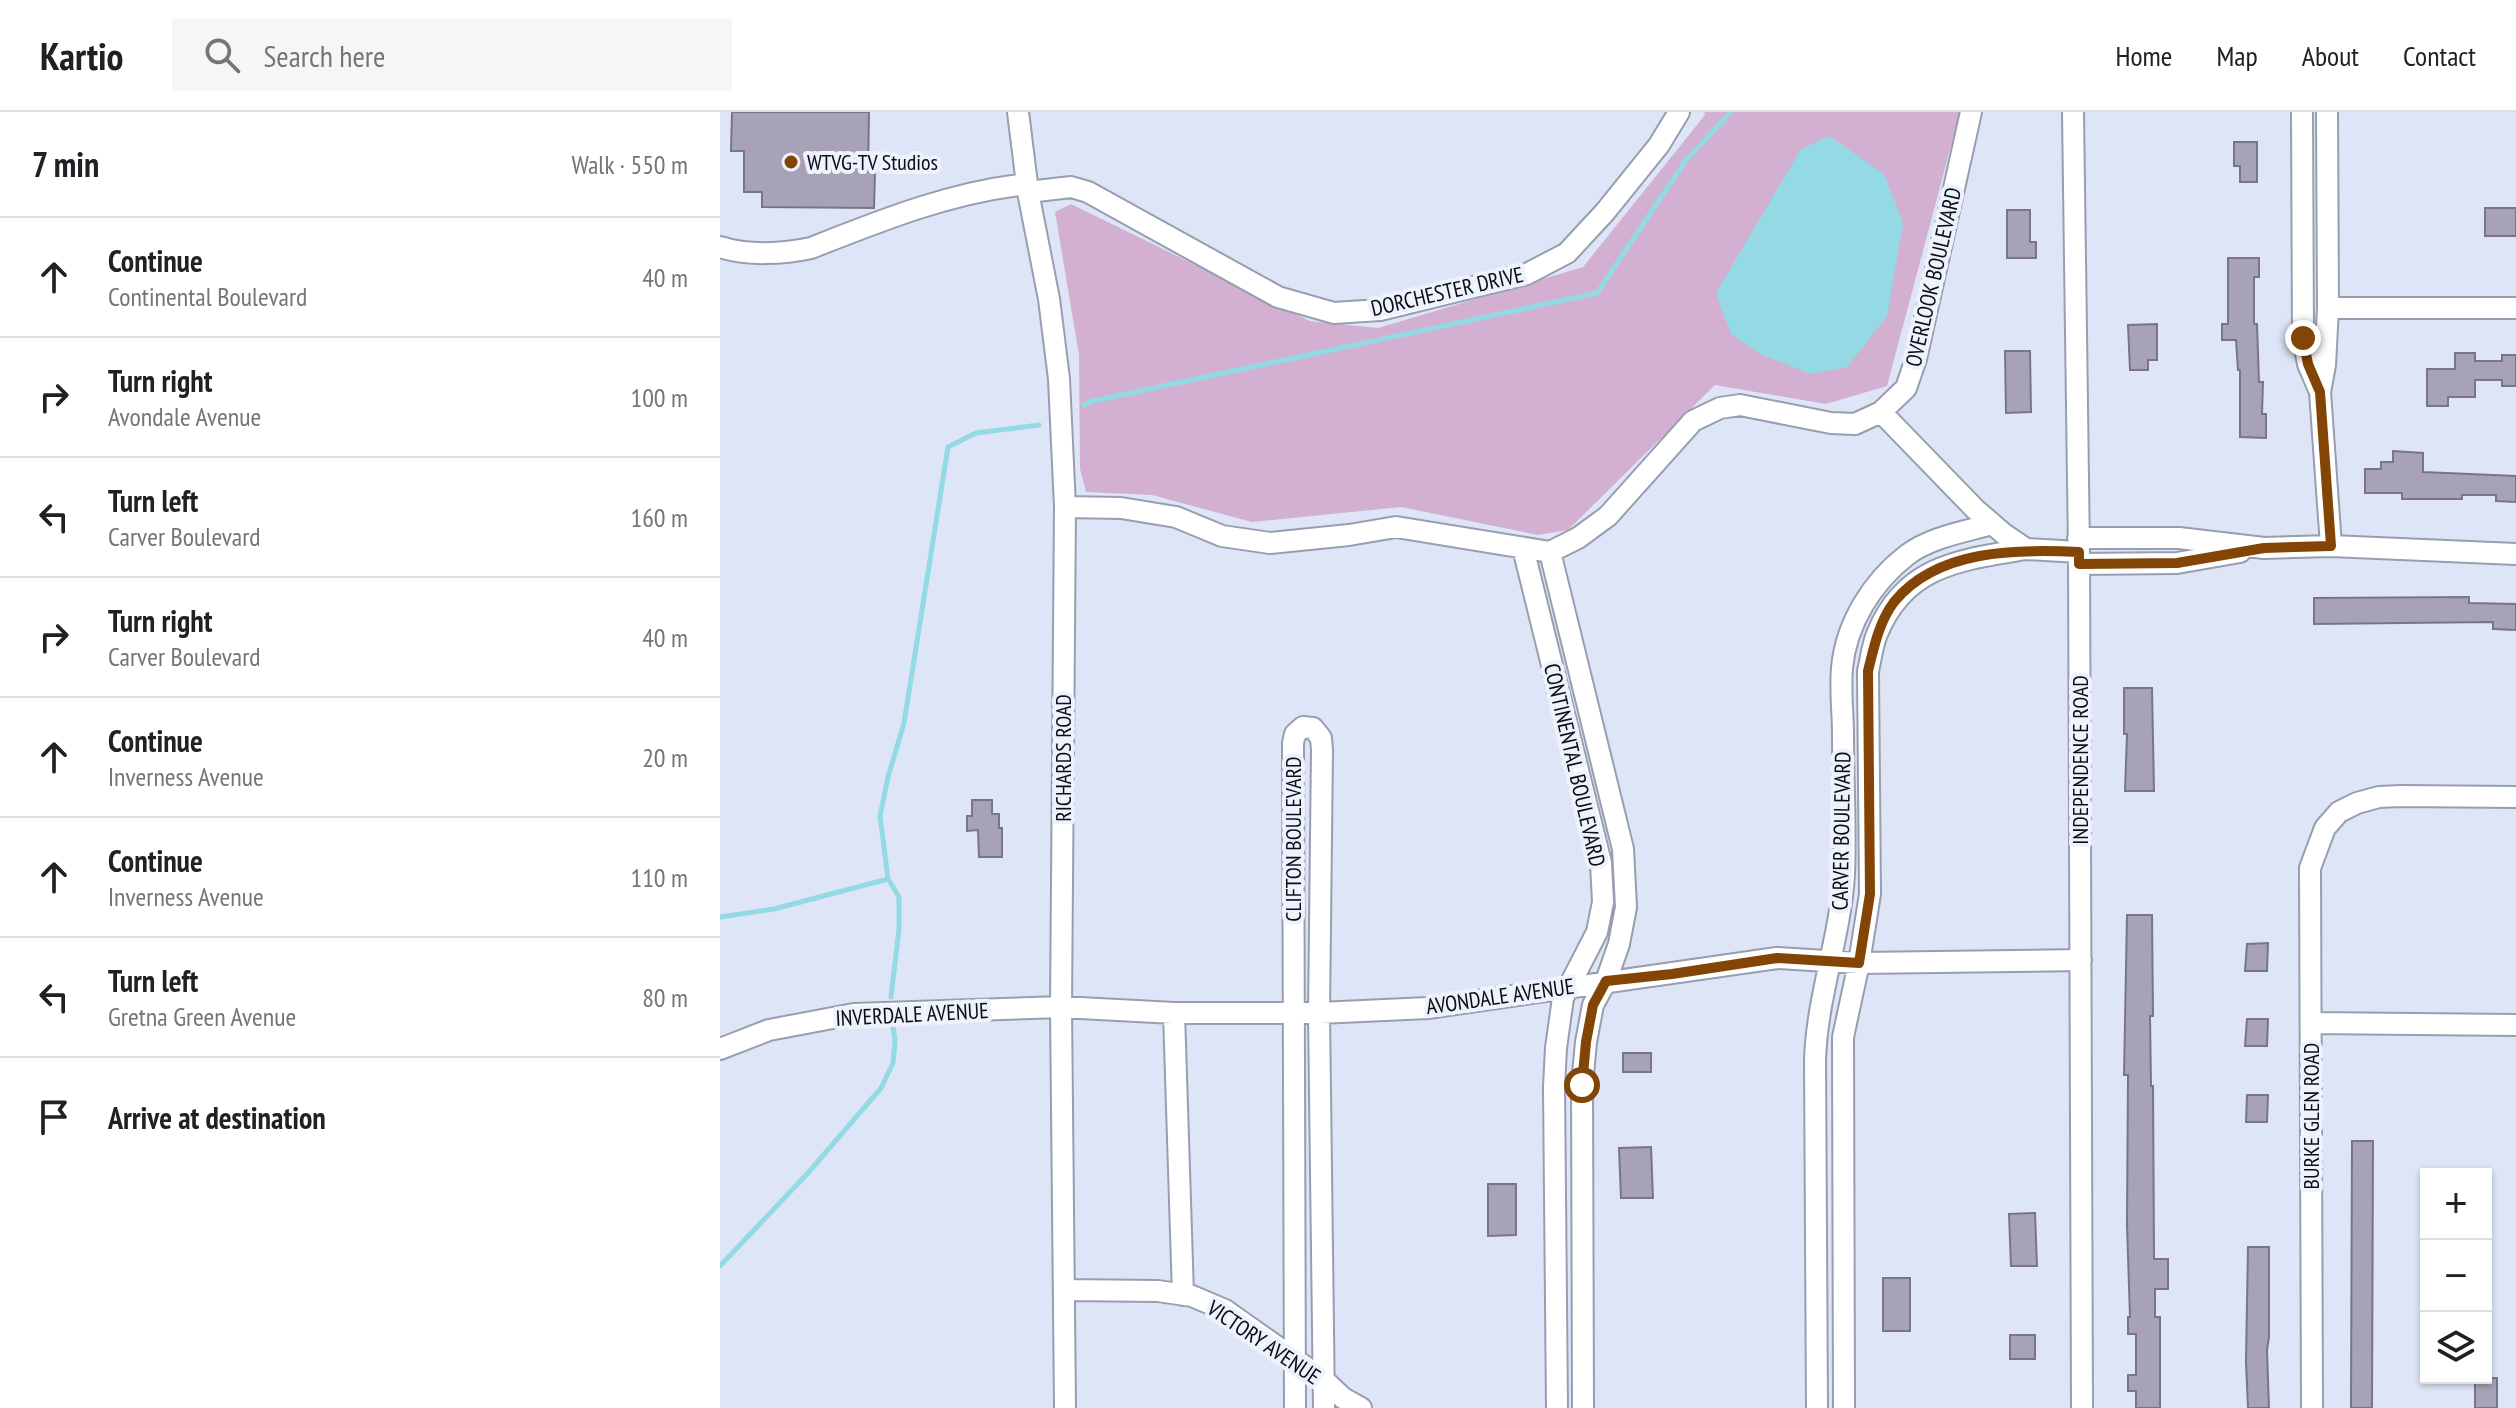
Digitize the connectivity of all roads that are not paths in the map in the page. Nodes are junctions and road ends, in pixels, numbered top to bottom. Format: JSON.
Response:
{"nodes":[{"id":1,"x":1018,"y":112,"type":"edge"},
{"id":2,"x":1679,"y":112,"type":"edge"},
{"id":3,"x":1971,"y":112,"type":"edge"},
{"id":4,"x":2073,"y":112,"type":"edge"},
{"id":5,"x":2302,"y":112,"type":"edge"},
{"id":6,"x":2327,"y":112,"type":"edge"},
{"id":7,"x":1028,"y":188,"type":"junction"},
{"id":8,"x":720,"y":247,"type":"edge"},
{"id":9,"x":2303,"y":292,"type":"junction"},
{"id":10,"x":2516,"y":308,"type":"edge"},
{"id":11,"x":2328,"y":309,"type":"junction"},
{"id":12,"x":2303,"y":328,"type":"junction"},
{"id":13,"x":2320,"y":392,"type":"junction"},
{"id":14,"x":1881,"y":412,"type":"junction"},
{"id":15,"x":1065,"y":507,"type":"junction"},
{"id":16,"x":1992,"y":524,"type":"junction"},
{"id":17,"x":2331,"y":546,"type":"junction"},
{"id":18,"x":1523,"y":548,"type":"junction"},
{"id":19,"x":2026,"y":549,"type":"junction"},
{"id":20,"x":2079,"y":551,"type":"junction"},
{"id":21,"x":1550,"y":552,"type":"junction"},
{"id":22,"x":2516,"y":554,"type":"edge"},
{"id":23,"x":2516,"y":797,"type":"edge"},
{"id":24,"x":2081,"y":960,"type":"junction"},
{"id":25,"x":1830,"y":961,"type":"junction"},
{"id":26,"x":1859,"y":963,"type":"junction"},
{"id":27,"x":1606,"y":981,"type":"junction"},
{"id":28,"x":1569,"y":987,"type":"junction"},
{"id":29,"x":1061,"y":1007,"type":"junction"},
{"id":30,"x":1174,"y":1013,"type":"junction"},
{"id":31,"x":1294,"y":1013,"type":"junction"},
{"id":32,"x":1319,"y":1013,"type":"junction"},
{"id":33,"x":2311,"y":1023,"type":"junction"},
{"id":34,"x":2516,"y":1025,"type":"edge"},
{"id":35,"x":720,"y":1049,"type":"edge"},
{"id":36,"x":1065,"y":1290,"type":"junction"},
{"id":37,"x":1183,"y":1295,"type":"junction"},
{"id":38,"x":1294,"y":1360,"type":"junction"},
{"id":39,"x":1324,"y":1380,"type":"junction"},
{"id":40,"x":1065,"y":1408,"type":"edge"},
{"id":41,"x":1295,"y":1408,"type":"edge"},
{"id":42,"x":1324,"y":1408,"type":"edge"},
{"id":43,"x":1361,"y":1408,"type":"edge"},
{"id":44,"x":1557,"y":1408,"type":"edge"},
{"id":45,"x":1583,"y":1408,"type":"edge"},
{"id":46,"x":1817,"y":1408,"type":"edge"},
{"id":47,"x":1844,"y":1408,"type":"edge"},
{"id":48,"x":2082,"y":1408,"type":"edge"},
{"id":49,"x":2312,"y":1408,"type":"edge"}],
"edges":[{"from":1,"to":7,"type":"street","name":"RICHARDS ROAD"},
{"from":2,"to":7,"type":"street","name":"DORCHESTER DRIVE"},
{"from":3,"to":14,"type":"street","name":"OVERLOOK BOULEVARD"},
{"from":4,"to":20,"type":"street","name":"INDEPENDENCE ROAD"},
{"from":5,"to":9,"type":"street"},
{"from":6,"to":11,"type":"street"},
{"from":7,"to":8,"type":"street","name":"DORCHESTER DRIVE"},
{"from":7,"to":15,"type":"street","name":"RICHARDS ROAD"},
{"from":9,"to":11,"type":"street"},
{"from":9,"to":12,"type":"street"},
{"from":10,"to":11,"type":"street"},
{"from":11,"to":12,"type":"street"},
{"from":11,"to":13,"type":"street"},
{"from":12,"to":13,"type":"street"},
{"from":13,"to":17,"type":"street"},
{"from":14,"to":16,"type":"street"},
{"from":14,"to":21,"type":"street"},
{"from":15,"to":18,"type":"street"},
{"from":15,"to":29,"type":"street","name":"RICHARDS ROAD"},
{"from":16,"to":19,"type":"street"},
{"from":16,"to":25,"type":"street","name":"CARVER BOULEVARD"},
{"from":17,"to":20,"type":"street","name":"CARVER BOULEVARD"},
{"from":17,"to":22,"type":"street","name":"CARVER BOULEVARD"},
{"from":18,"to":21,"type":"street"},
{"from":18,"to":28,"type":"street","name":"CONTINENTAL BOULEVARD"},
{"from":19,"to":20,"type":"street","name":"CARVER BOULEVARD"},
{"from":19,"to":26,"type":"street","name":"CARVER BOULEVARD"},
{"from":20,"to":24,"type":"street","name":"INDEPENDENCE ROAD"},
{"from":21,"to":27,"type":"street","name":"CONTINENTAL BOULEVARD"},
{"from":23,"to":33,"type":"street","name":"BURKE GLEN ROAD"},
{"from":24,"to":26,"type":"street","name":"AVONDALE AVENUE"},
{"from":24,"to":48,"type":"street","name":"INDEPENDENCE ROAD"},
{"from":25,"to":26,"type":"street","name":"AVONDALE AVENUE"},
{"from":25,"to":27,"type":"street","name":"AVONDALE AVENUE"},
{"from":25,"to":46,"type":"street","name":"CARVER BOULEVARD"},
{"from":26,"to":47,"type":"street","name":"CARVER BOULEVARD"},
{"from":27,"to":28,"type":"street","name":"AVONDALE AVENUE"},
{"from":27,"to":45,"type":"street","name":"CONTINENTAL BOULEVARD"},
{"from":28,"to":32,"type":"street","name":"AVONDALE AVENUE"},
{"from":28,"to":44,"type":"street","name":"CONTINENTAL BOULEVARD"},
{"from":29,"to":30,"type":"street","name":"AVONDALE AVENUE"},
{"from":29,"to":35,"type":"street","name":"INVERDALE AVENUE"},
{"from":29,"to":36,"type":"street","name":"RICHARDS ROAD"},
{"from":30,"to":31,"type":"street","name":"AVONDALE AVENUE"},
{"from":30,"to":37,"type":"street"},
{"from":31,"to":32,"type":"street","name":"AVONDALE AVENUE"},
{"from":31,"to":32,"type":"street","name":"CLIFTON BOULEVARD"},
{"from":31,"to":38,"type":"street","name":"CLIFTON BOULEVARD"},
{"from":32,"to":39,"type":"street","name":"CLIFTON BOULEVARD"},
{"from":33,"to":34,"type":"street"},
{"from":33,"to":49,"type":"street","name":"BURKE GLEN ROAD"},
{"from":36,"to":37,"type":"street","name":"VICTORY AVENUE"},
{"from":36,"to":40,"type":"street","name":"RICHARDS ROAD"},
{"from":37,"to":38,"type":"street","name":"VICTORY AVENUE"},
{"from":38,"to":39,"type":"street","name":"VICTORY AVENUE"},
{"from":38,"to":41,"type":"street","name":"CLIFTON BOULEVARD"},
{"from":39,"to":42,"type":"street","name":"CLIFTON BOULEVARD"},
{"from":39,"to":43,"type":"street","name":"VICTORY AVENUE"}]}
